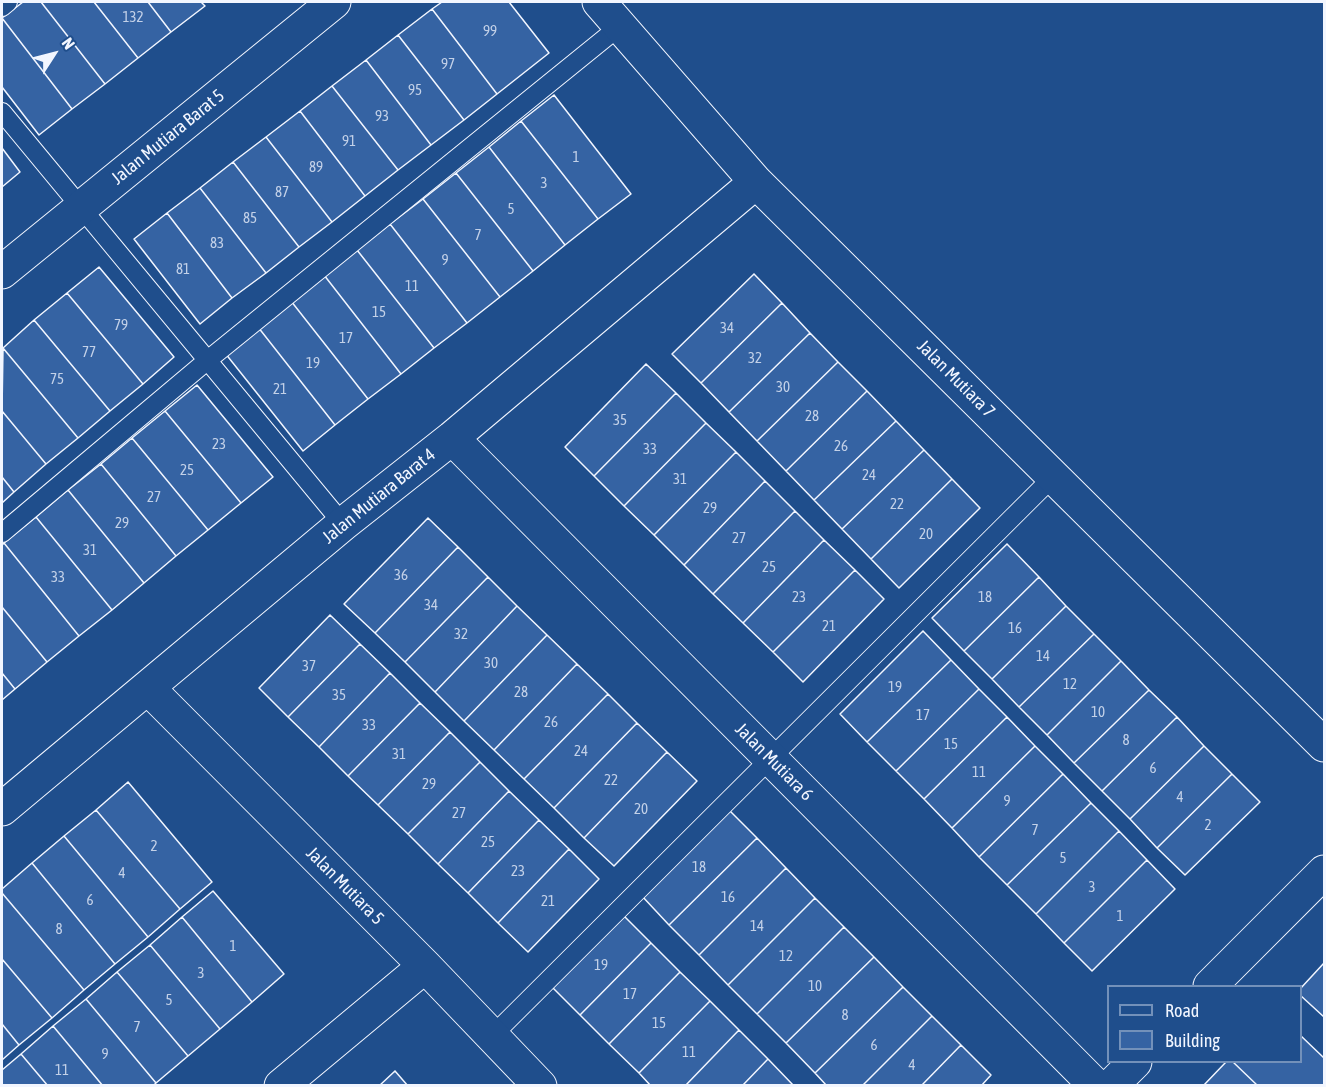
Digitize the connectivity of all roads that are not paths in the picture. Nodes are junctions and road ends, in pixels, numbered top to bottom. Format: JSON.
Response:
{"nodes":[{"id":1,"x":8,"y":2,"type":"edge"},
{"id":2,"x":334,"y":2,"type":"edge"},
{"id":3,"x":599,"y":2,"type":"edge"},
{"id":4,"x":2,"y":7,"type":"edge"},
{"id":5,"x":620,"y":26,"type":"junction"},
{"id":6,"x":2,"y":112,"type":"edge"},
{"id":7,"x":756,"y":182,"type":"junction"},
{"id":8,"x":81,"y":207,"type":"junction"},
{"id":9,"x":2,"y":272,"type":"edge"},
{"id":10,"x":208,"y":359,"type":"junction"},
{"id":11,"x":452,"y":438,"type":"junction"},
{"id":12,"x":1054,"y":476,"type":"junction"},
{"id":13,"x":343,"y":524,"type":"junction"},
{"id":14,"x":2,"y":533,"type":"edge"},
{"id":15,"x":148,"y":688,"type":"junction"},
{"id":16,"x":1324,"y":746,"type":"edge"},
{"id":17,"x":771,"y":759,"type":"junction"},
{"id":18,"x":2,"y":809,"type":"edge"},
{"id":19,"x":1324,"y":872,"type":"edge"},
{"id":20,"x":425,"y":966,"type":"junction"},
{"id":21,"x":1212,"y":985,"type":"edge"},
{"id":22,"x":493,"y":1035,"type":"junction"},
{"id":23,"x":1134,"y":1063,"type":"edge"},
{"id":24,"x":280,"y":1086,"type":"edge"},
{"id":25,"x":540,"y":1086,"type":"edge"},
{"id":26,"x":1096,"y":1086,"type":"edge"},
{"id":27,"x":1111,"y":1086,"type":"edge"}],
"edges":[{"from":1,"to":4,"type":"lane"},
{"from":2,"to":8,"type":"street","name":"Jalan Mutiara Barat 5"},
{"from":3,"to":5,"type":"street","name":"Jalan Mutiara 7"},
{"from":5,"to":7,"type":"street","name":"Jalan Mutiara 7"},
{"from":5,"to":10,"type":"lane"},
{"from":6,"to":8,"type":"lane"},
{"from":7,"to":11,"type":"street","name":"Jalan Mutiara Barat 4"},
{"from":7,"to":12,"type":"street","name":"Jalan Mutiara 7"},
{"from":8,"to":9,"type":"street","name":"Jalan Mutiara Barat 5"},
{"from":8,"to":10,"type":"lane"},
{"from":10,"to":13,"type":"lane"},
{"from":10,"to":14,"type":"lane"},
{"from":11,"to":13,"type":"street","name":"Jalan Mutiara Barat 4"},
{"from":11,"to":17,"type":"street","name":"Jalan Mutiara 6"},
{"from":12,"to":16,"type":"street","name":"Jalan Mutiara 7"},
{"from":12,"to":17,"type":"lane"},
{"from":13,"to":15,"type":"street","name":"Jalan Mutiara Barat 4"},
{"from":15,"to":18,"type":"street","name":"Jalan Mutiara Barat 4"},
{"from":15,"to":20,"type":"street","name":"Jalan Mutiara 5"},
{"from":17,"to":22,"type":"lane"},
{"from":17,"to":26,"type":"street","name":"Jalan Mutiara 6"},
{"from":19,"to":21,"type":"street"},
{"from":20,"to":22,"type":"street","name":"Jalan Mutiara 5"},
{"from":20,"to":24,"type":"street"},
{"from":22,"to":25,"type":"street","name":"Jalan Mutiara 5"},
{"from":23,"to":27,"type":"street"}]}
